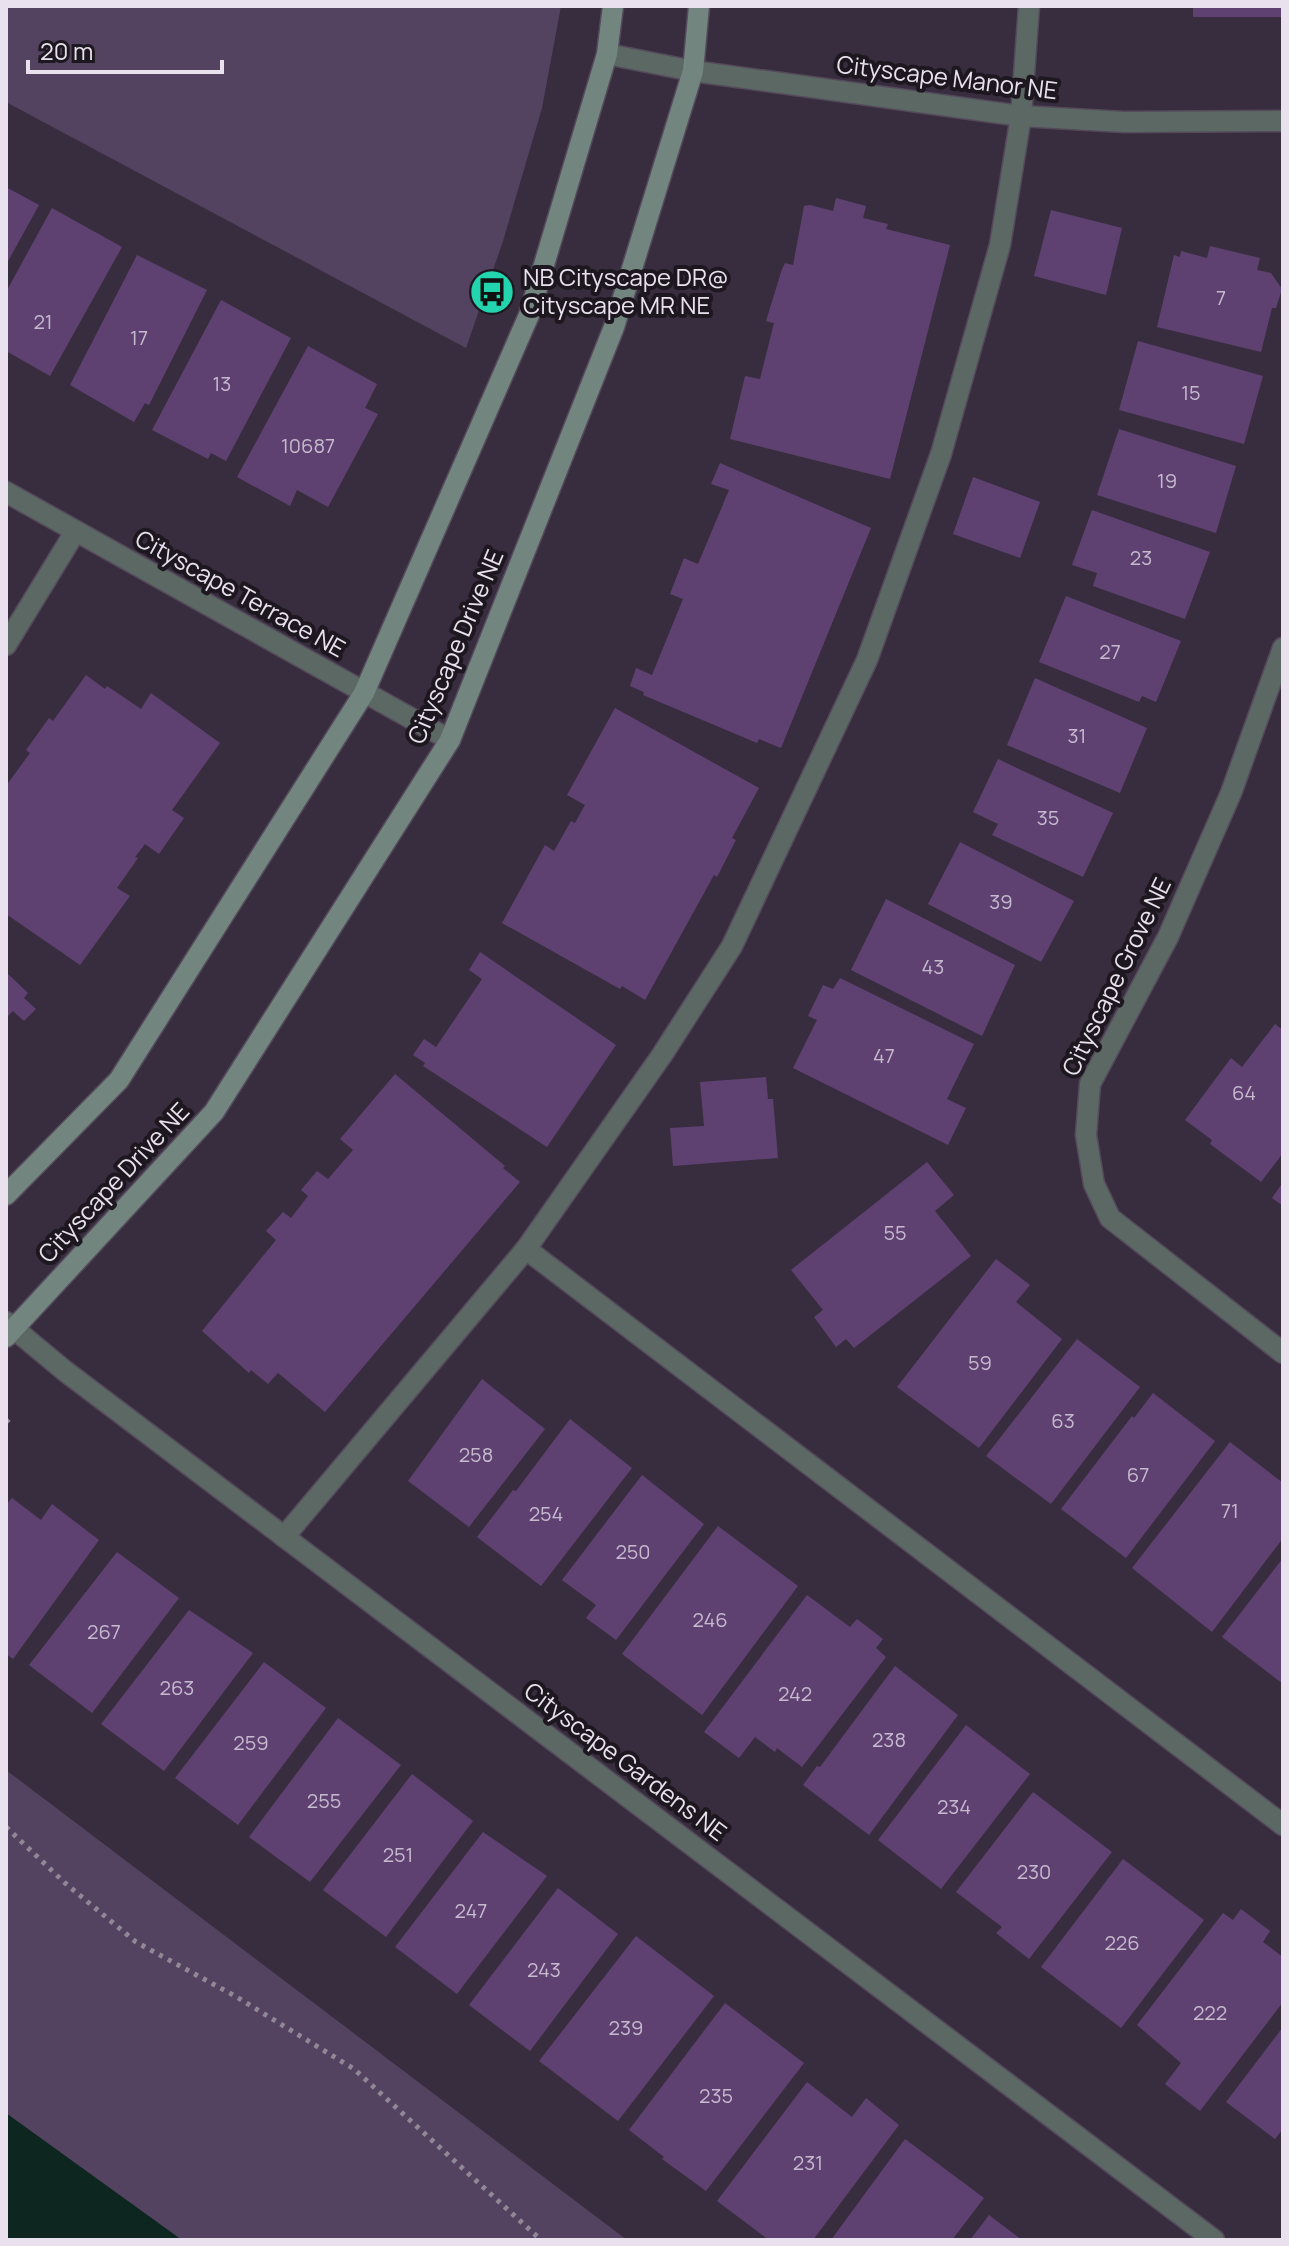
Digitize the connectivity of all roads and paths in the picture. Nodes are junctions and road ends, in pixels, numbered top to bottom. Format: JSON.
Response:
{"nodes":[{"id":1,"x":613,"y":6,"type":"edge"},
{"id":2,"x":699,"y":6,"type":"edge"},
{"id":3,"x":1029,"y":6,"type":"edge"},
{"id":4,"x":607,"y":54,"type":"junction"},
{"id":5,"x":693,"y":71,"type":"junction"},
{"id":6,"x":1021,"y":116,"type":"junction"},
{"id":7,"x":1283,"y":121,"type":"edge"},
{"id":8,"x":6,"y":492,"type":"edge"},
{"id":9,"x":75,"y":532,"type":"junction"},
{"id":10,"x":6,"y":645,"type":"edge"},
{"id":11,"x":1283,"y":648,"type":"edge"},
{"id":12,"x":364,"y":693,"type":"junction"},
{"id":13,"x":450,"y":740,"type":"junction"},
{"id":14,"x":6,"y":1195,"type":"edge"},
{"id":15,"x":526,"y":1249,"type":"junction"},
{"id":16,"x":9,"y":1329,"type":"edge"},
{"id":17,"x":1283,"y":1353,"type":"edge"},
{"id":18,"x":284,"y":1537,"type":"junction"},
{"id":19,"x":1283,"y":1825,"type":"edge"},
{"id":20,"x":6,"y":1827,"type":"edge"},
{"id":21,"x":541,"y":2240,"type":"edge"},
{"id":22,"x":1214,"y":2240,"type":"edge"}],
"edges":[{"from":1,"to":4,"type":"street"},
{"from":2,"to":5,"type":"street","name":"Cityscape Drive NE"},
{"from":3,"to":6,"type":"street"},
{"from":4,"to":5,"type":"street","name":"Cityscape Manor NE"},
{"from":4,"to":12,"type":"street"},
{"from":5,"to":6,"type":"street","name":"Cityscape Manor NE"},
{"from":5,"to":13,"type":"street","name":"Cityscape Drive NE"},
{"from":6,"to":7,"type":"street","name":"Cityscape Manor NE"},
{"from":6,"to":15,"type":"street"},
{"from":8,"to":9,"type":"street","name":"Cityscape Terrace NE"},
{"from":9,"to":10,"type":"street"},
{"from":9,"to":12,"type":"street","name":"Cityscape Terrace NE"},
{"from":11,"to":17,"type":"street","name":"Cityscape Grove NE"},
{"from":12,"to":13,"type":"street","name":"Cityscape Terrace NE"},
{"from":12,"to":14,"type":"street"},
{"from":13,"to":16,"type":"street","name":"Cityscape Drive NE"},
{"from":15,"to":18,"type":"street"},
{"from":15,"to":19,"type":"street"},
{"from":16,"to":18,"type":"street","name":"Cityscape Gardens NE"},
{"from":18,"to":22,"type":"street","name":"Cityscape Gardens NE"},
{"from":20,"to":21,"type":"path"}]}
